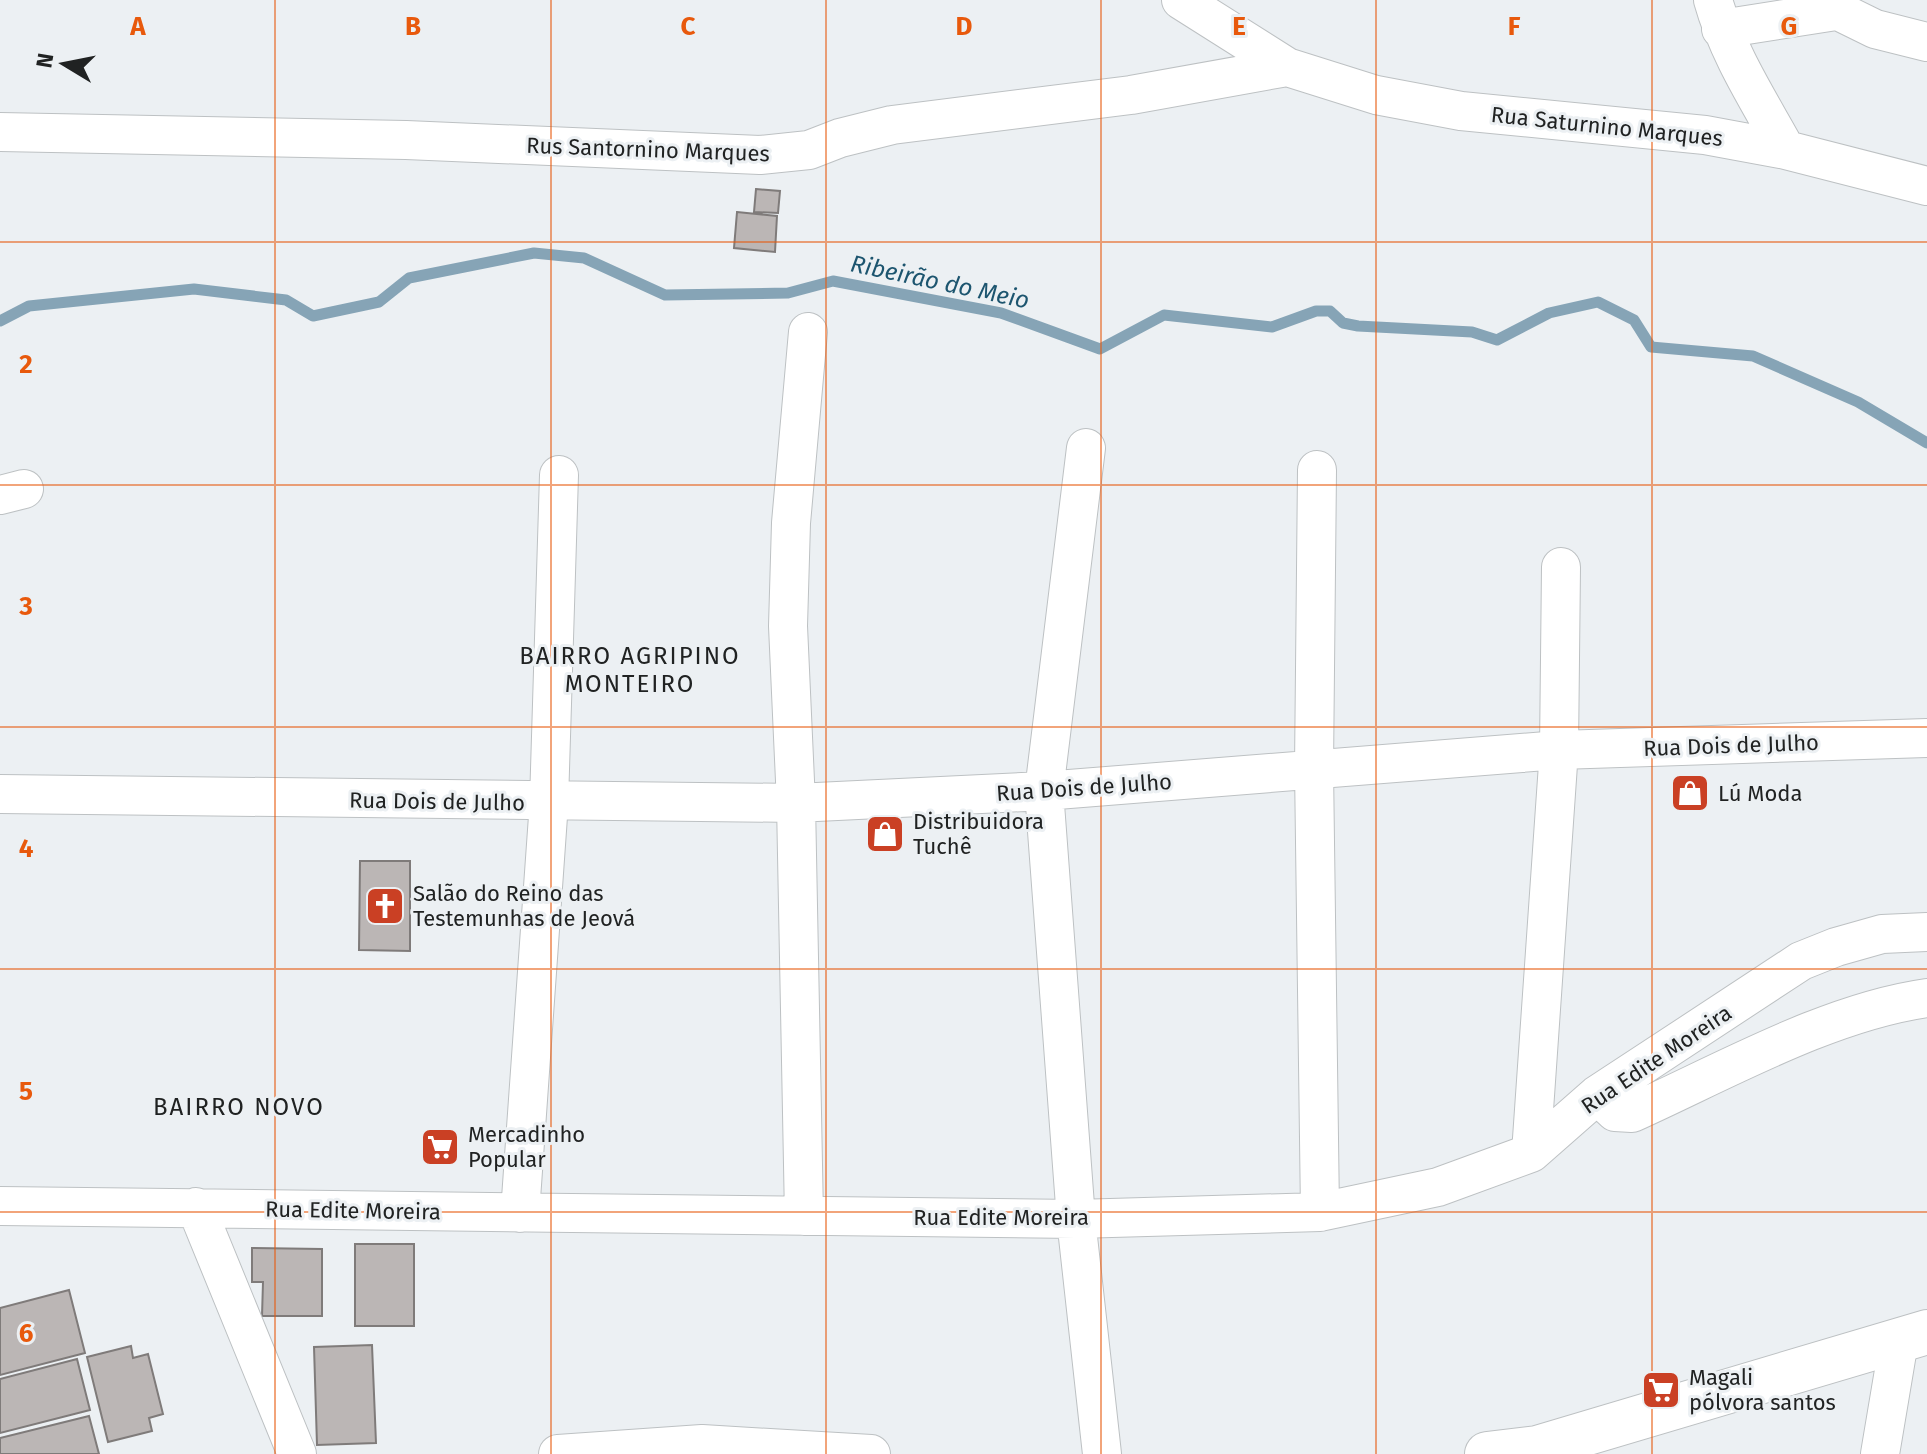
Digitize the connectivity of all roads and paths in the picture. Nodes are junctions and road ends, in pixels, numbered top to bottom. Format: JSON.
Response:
{"nodes":[{"id":1,"x":1181,"y":0,"type":"edge"},
{"id":2,"x":1826,"y":6,"type":"edge"},
{"id":3,"x":1717,"y":14,"type":"edge"},
{"id":4,"x":1927,"y":42,"type":"edge"},
{"id":5,"x":1287,"y":67,"type":"junction"},
{"id":6,"x":0,"y":132,"type":"edge"},
{"id":7,"x":1786,"y":150,"type":"junction"},
{"id":8,"x":1927,"y":186,"type":"edge"},
{"id":9,"x":808,"y":332,"type":"dead end"},
{"id":10,"x":1086,"y":448,"type":"dead end"},
{"id":11,"x":1317,"y":470,"type":"dead end"},
{"id":12,"x":559,"y":475,"type":"dead end"},
{"id":13,"x":1561,"y":567,"type":"dead end"},
{"id":14,"x":1927,"y":738,"type":"edge"},
{"id":15,"x":1559,"y":750,"type":"junction"},
{"id":16,"x":1314,"y":768,"type":"junction"},
{"id":17,"x":1044,"y":791,"type":"junction"},
{"id":18,"x":0,"y":794,"type":"edge"},
{"id":19,"x":549,"y":802,"type":"junction"},
{"id":20,"x":796,"y":803,"type":"junction"},
{"id":21,"x":1927,"y":932,"type":"edge"},
{"id":22,"x":1927,"y":998,"type":"edge"},
{"id":23,"x":1597,"y":1095,"type":"junction"},
{"id":24,"x":1531,"y":1153,"type":"junction"},
{"id":25,"x":0,"y":1206,"type":"edge"},
{"id":26,"x":196,"y":1207,"type":"junction"},
{"id":27,"x":1320,"y":1212,"type":"junction"},
{"id":28,"x":520,"y":1213,"type":"junction"},
{"id":29,"x":804,"y":1216,"type":"junction"},
{"id":30,"x":1076,"y":1219,"type":"junction"},
{"id":31,"x":1913,"y":1336,"type":"edge"},
{"id":32,"x":702,"y":1449,"type":"edge"},
{"id":33,"x":1537,"y":1451,"type":"edge"},
{"id":34,"x":297,"y":1454,"type":"edge"},
{"id":35,"x":558,"y":1454,"type":"edge"},
{"id":36,"x":871,"y":1454,"type":"edge"},
{"id":37,"x":1102,"y":1454,"type":"edge"},
{"id":38,"x":1487,"y":1454,"type":"edge"},
{"id":39,"x":1880,"y":1454,"type":"edge"}],
"edges":[{"from":1,"to":5,"type":"street"},
{"from":2,"to":3,"type":"street"},
{"from":2,"to":4,"type":"street"},
{"from":3,"to":7,"type":"street"},
{"from":5,"to":6,"type":"street","name":"Rus Santornino Marques"},
{"from":5,"to":7,"type":"street","name":"Rua Saturnino Marques"},
{"from":7,"to":8,"type":"street","name":"Rua Saturnino Marques"},
{"from":9,"to":20,"type":"street"},
{"from":10,"to":17,"type":"street"},
{"from":11,"to":16,"type":"street"},
{"from":12,"to":19,"type":"street"},
{"from":13,"to":15,"type":"street"},
{"from":14,"to":15,"type":"street","name":"Rua Dois de Julho"},
{"from":15,"to":16,"type":"street","name":"Rua Dois de Julho"},
{"from":15,"to":24,"type":"street"},
{"from":16,"to":17,"type":"street","name":"Rua Dois de Julho"},
{"from":16,"to":27,"type":"street"},
{"from":17,"to":20,"type":"street","name":"Rua Dois de Julho"},
{"from":17,"to":30,"type":"street"},
{"from":18,"to":19,"type":"street","name":"Rua Dois de Julho"},
{"from":19,"to":20,"type":"street","name":"Rua Dois de Julho"},
{"from":19,"to":28,"type":"street"},
{"from":20,"to":29,"type":"street"},
{"from":21,"to":23,"type":"street","name":"Rua Edite Moreira"},
{"from":22,"to":23,"type":"street"},
{"from":23,"to":24,"type":"street","name":"Rua Edite Moreira"},
{"from":24,"to":27,"type":"street","name":"Rua Edite Moreira"},
{"from":25,"to":26,"type":"street","name":"Rua Edite Moreira"},
{"from":26,"to":28,"type":"street","name":"Rua Edite Moreira"},
{"from":26,"to":34,"type":"street"},
{"from":27,"to":30,"type":"street","name":"Rua Edite Moreira"},
{"from":28,"to":29,"type":"street","name":"Rua Edite Moreira"},
{"from":29,"to":30,"type":"street","name":"Rua Edite Moreira"},
{"from":30,"to":37,"type":"street"},
{"from":31,"to":33,"type":"main road"},
{"from":31,"to":39,"type":"street"},
{"from":32,"to":35,"type":"street"},
{"from":32,"to":36,"type":"street"},
{"from":33,"to":38,"type":"main road"}]}
